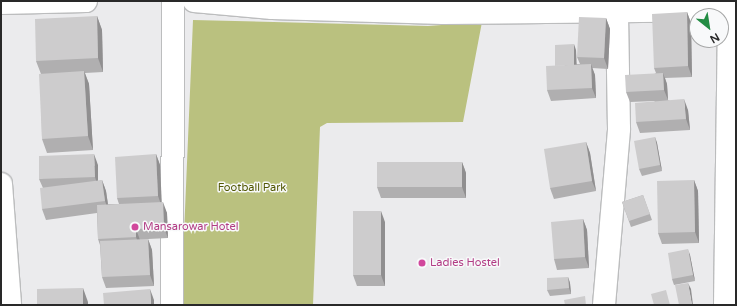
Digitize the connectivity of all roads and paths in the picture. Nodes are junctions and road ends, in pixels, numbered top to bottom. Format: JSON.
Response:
{"nodes":[{"id":1,"x":86,"y":1,"type":"edge"},
{"id":2,"x":173,"y":1,"type":"edge"},
{"id":3,"x":194,"y":1,"type":"edge"},
{"id":4,"x":1,"y":3,"type":"edge"},
{"id":5,"x":541,"y":5,"type":"edge"},
{"id":6,"x":617,"y":9,"type":"junction"},
{"id":7,"x":732,"y":10,"type":"edge"},
{"id":8,"x":1,"y":184,"type":"edge"},
{"id":9,"x":732,"y":272,"type":"edge"},
{"id":10,"x":10,"y":305,"type":"edge"},
{"id":11,"x":172,"y":305,"type":"edge"},
{"id":12,"x":604,"y":305,"type":"edge"},
{"id":13,"x":725,"y":305,"type":"edge"}],
"edges":[{"from":1,"to":4,"type":"street"},
{"from":2,"to":11,"type":"street"},
{"from":3,"to":5,"type":"street"},
{"from":5,"to":6,"type":"street"},
{"from":6,"to":7,"type":"street"},
{"from":6,"to":12,"type":"street"},
{"from":7,"to":9,"type":"street"},
{"from":8,"to":10,"type":"street"},
{"from":9,"to":13,"type":"street"}]}
